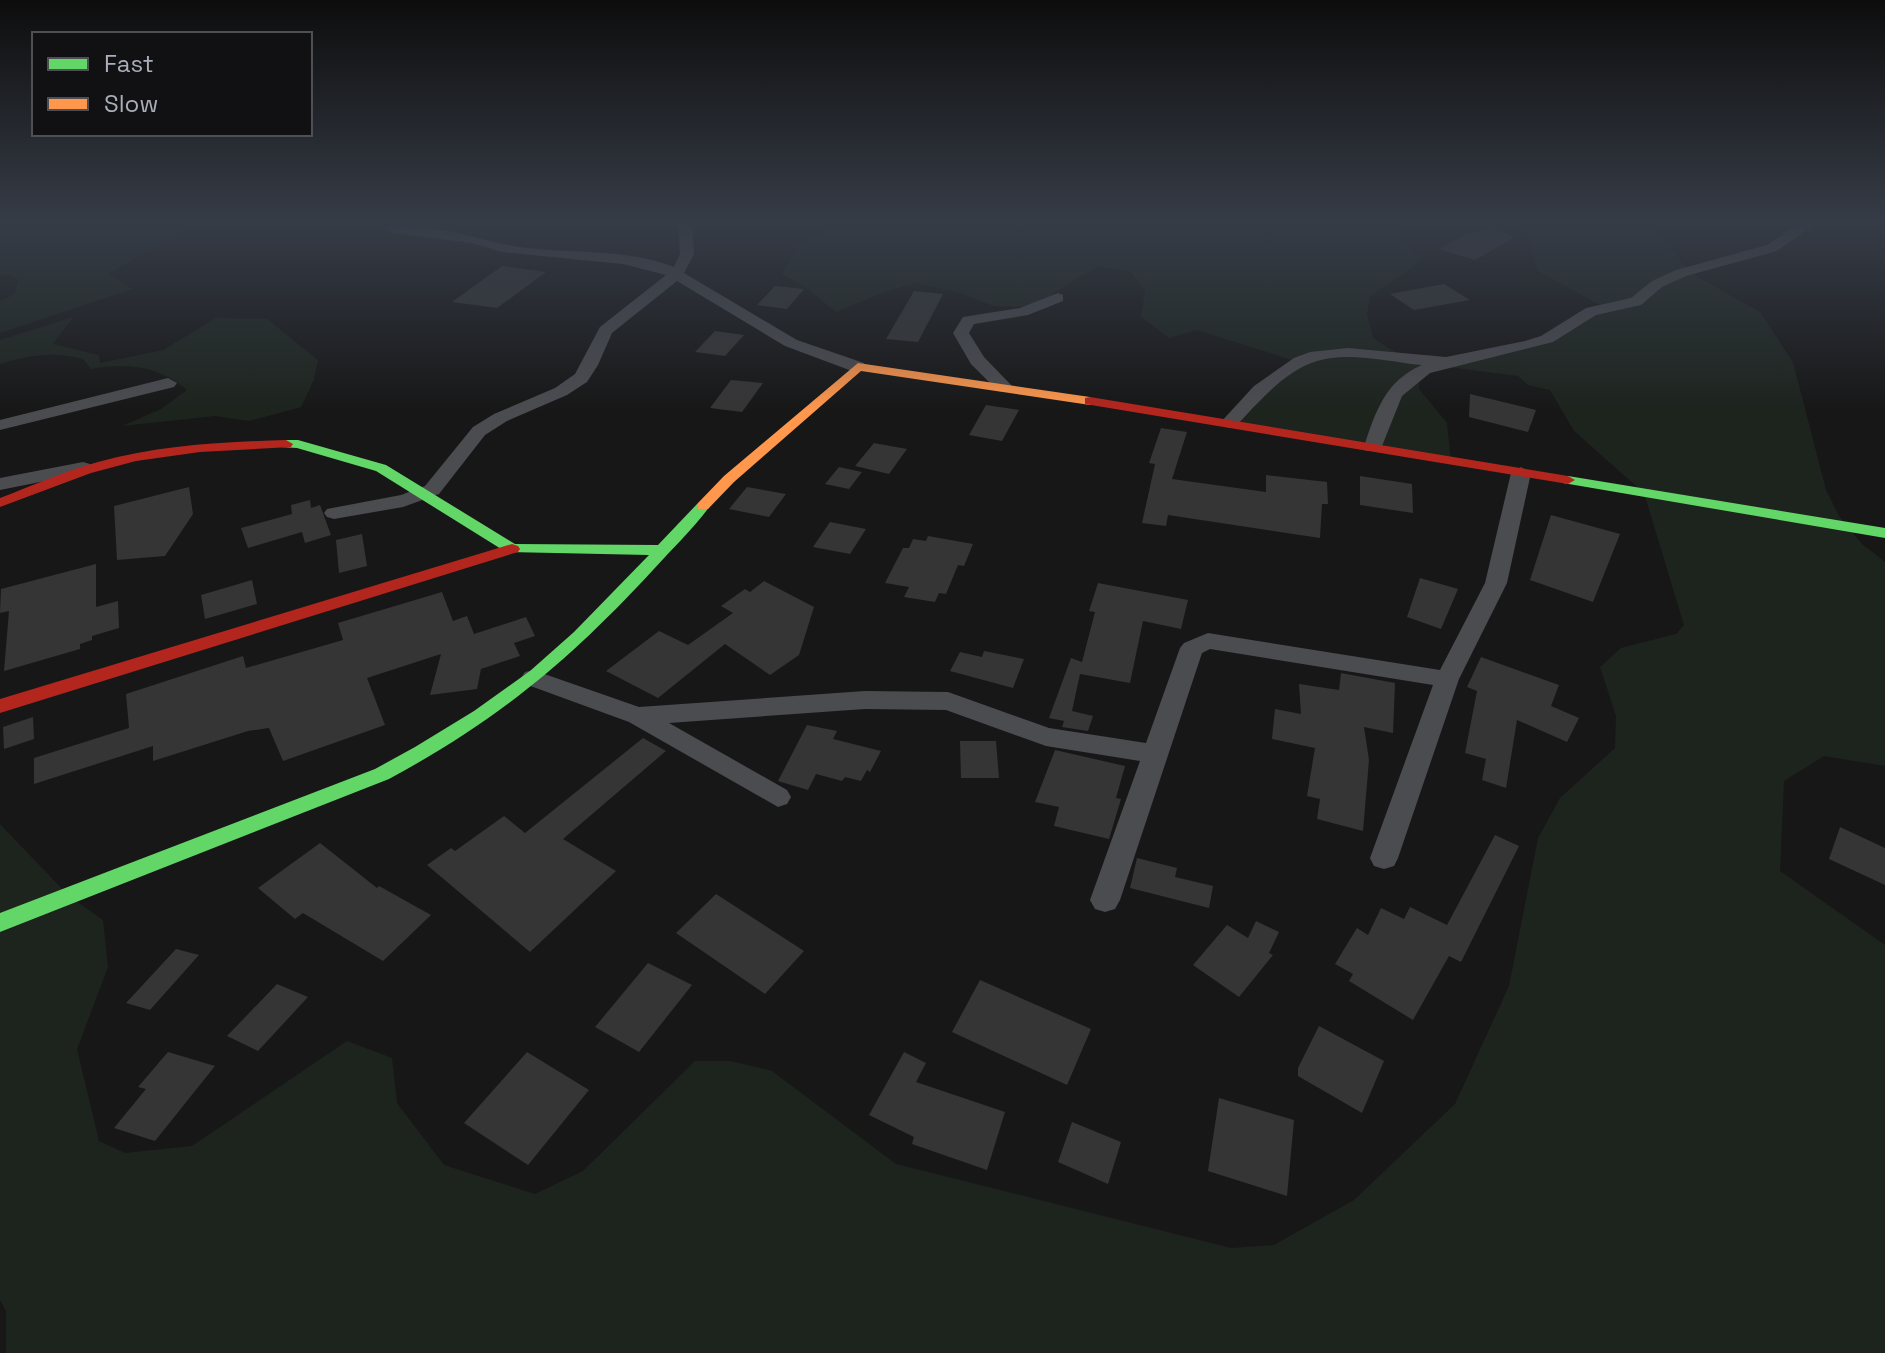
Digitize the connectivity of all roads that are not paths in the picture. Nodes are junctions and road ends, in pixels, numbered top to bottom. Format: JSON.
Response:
{"nodes":[{"id":1,"x":662,"y":285,"type":"edge"},
{"id":2,"x":695,"y":285,"type":"edge"},
{"id":3,"x":1655,"y":285,"type":"edge"},
{"id":4,"x":1058,"y":298,"type":"dead end"},
{"id":5,"x":1446,"y":362,"type":"junction"},
{"id":6,"x":858,"y":367,"type":"junction"},
{"id":7,"x":168,"y":383,"type":"dead end"},
{"id":8,"x":1004,"y":387,"type":"junction"},
{"id":9,"x":1229,"y":423,"type":"junction"},
{"id":10,"x":0,"y":425,"type":"edge"},
{"id":11,"x":1373,"y":447,"type":"junction"},
{"id":12,"x":113,"y":462,"type":"junction"},
{"id":13,"x":1521,"y":473,"type":"junction"},
{"id":14,"x":0,"y":484,"type":"edge"},
{"id":15,"x":424,"y":495,"type":"junction"},
{"id":16,"x":0,"y":503,"type":"edge"},
{"id":17,"x":334,"y":513,"type":"dead end"},
{"id":18,"x":1885,"y":533,"type":"edge"},
{"id":19,"x":512,"y":549,"type":"junction"},
{"id":20,"x":657,"y":550,"type":"junction"},
{"id":21,"x":533,"y":678,"type":"junction"},
{"id":22,"x":1447,"y":679,"type":"junction"},
{"id":23,"x":0,"y":706,"type":"edge"},
{"id":24,"x":638,"y":716,"type":"junction"},
{"id":25,"x":1155,"y":754,"type":"junction"},
{"id":26,"x":778,"y":797,"type":"dead end"},
{"id":27,"x":1384,"y":858,"type":"dead end"},
{"id":28,"x":1105,"y":900,"type":"dead end"},
{"id":29,"x":0,"y":923,"type":"edge"}],
"edges":[{"from":1,"to":15,"type":"street"},
{"from":2,"to":6,"type":"street"},
{"from":3,"to":5,"type":"street"},
{"from":4,"to":8,"type":"street"},
{"from":5,"to":9,"type":"street"},
{"from":5,"to":11,"type":"street"},
{"from":6,"to":8,"type":"street"},
{"from":6,"to":20,"type":"street"},
{"from":7,"to":10,"type":"street"},
{"from":8,"to":9,"type":"street"},
{"from":9,"to":11,"type":"street"},
{"from":11,"to":13,"type":"street"},
{"from":12,"to":14,"type":"street"},
{"from":12,"to":15,"type":"street"},
{"from":12,"to":16,"type":"street"},
{"from":13,"to":18,"type":"street"},
{"from":13,"to":22,"type":"street"},
{"from":15,"to":17,"type":"street"},
{"from":15,"to":19,"type":"street"},
{"from":19,"to":20,"type":"street"},
{"from":19,"to":23,"type":"street"},
{"from":20,"to":21,"type":"street"},
{"from":21,"to":24,"type":"street"},
{"from":21,"to":29,"type":"street"},
{"from":22,"to":25,"type":"street"},
{"from":22,"to":27,"type":"street"},
{"from":24,"to":25,"type":"street"},
{"from":24,"to":26,"type":"street"},
{"from":25,"to":28,"type":"street"}]}
